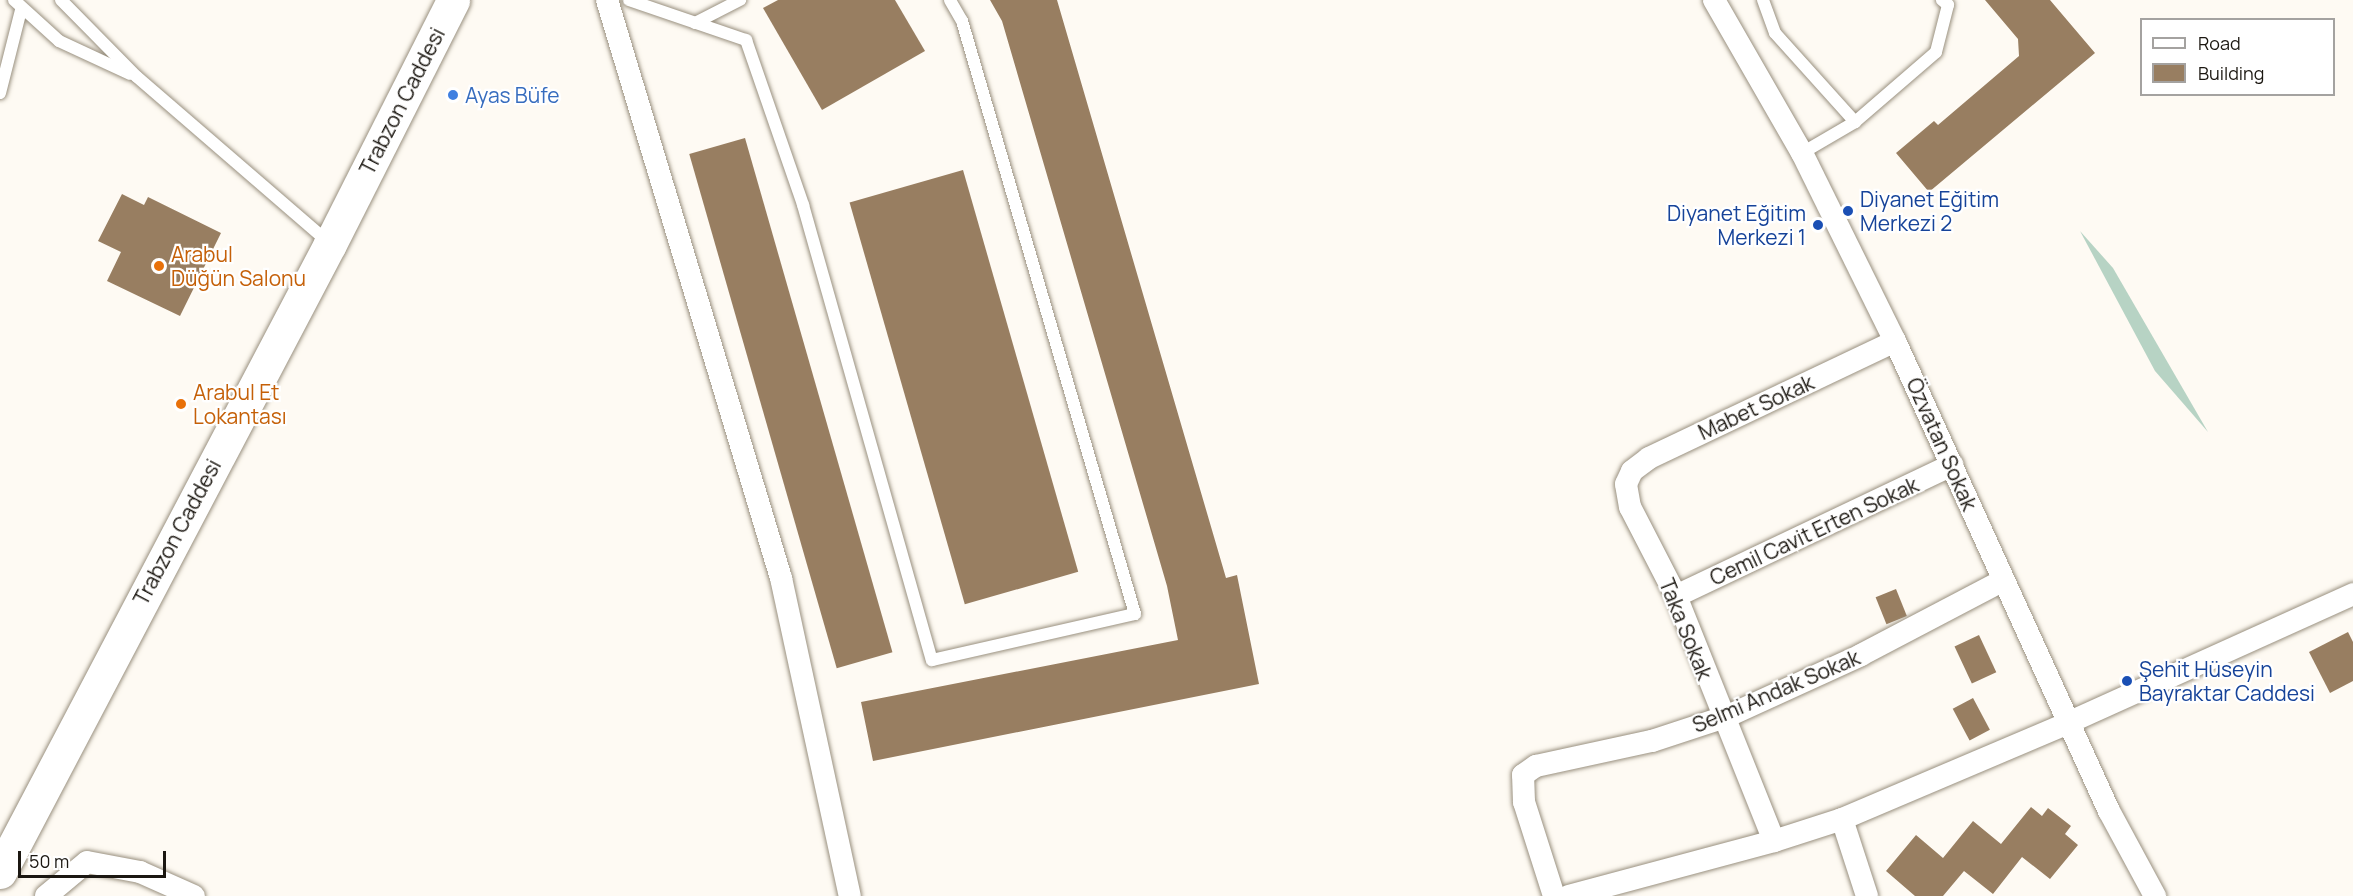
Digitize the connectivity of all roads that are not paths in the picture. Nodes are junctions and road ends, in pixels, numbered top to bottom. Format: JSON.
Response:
{"nodes":[{"id":1,"x":61,"y":0,"type":"edge"},
{"id":2,"x":453,"y":0,"type":"edge"},
{"id":3,"x":607,"y":0,"type":"edge"},
{"id":4,"x":629,"y":0,"type":"edge"},
{"id":5,"x":740,"y":0,"type":"edge"},
{"id":6,"x":950,"y":0,"type":"edge"},
{"id":7,"x":1714,"y":0,"type":"edge"},
{"id":8,"x":1763,"y":0,"type":"edge"},
{"id":9,"x":1942,"y":0,"type":"edge"},
{"id":10,"x":648,"y":3,"type":"edge"},
{"id":11,"x":17,"y":5,"type":"edge"},
{"id":12,"x":695,"y":23,"type":"junction"},
{"id":13,"x":137,"y":77,"type":"junction"},
{"id":14,"x":0,"y":93,"type":"edge"},
{"id":15,"x":1855,"y":122,"type":"junction"},
{"id":16,"x":1802,"y":153,"type":"junction"},
{"id":17,"x":330,"y":244,"type":"junction"},
{"id":18,"x":1895,"y":341,"type":"junction"},
{"id":19,"x":1952,"y":465,"type":"junction"},
{"id":20,"x":1626,"y":484,"type":"joint"},
{"id":21,"x":2004,"y":580,"type":"junction"},
{"id":22,"x":2353,"y":594,"type":"edge"},
{"id":23,"x":1676,"y":596,"type":"junction"},
{"id":24,"x":1722,"y":718,"type":"junction"},
{"id":25,"x":2070,"y":722,"type":"junction"},
{"id":26,"x":1842,"y":819,"type":"junction"},
{"id":27,"x":1774,"y":841,"type":"junction"},
{"id":28,"x":0,"y":872,"type":"edge"},
{"id":29,"x":46,"y":896,"type":"edge"},
{"id":30,"x":194,"y":896,"type":"edge"},
{"id":31,"x":850,"y":896,"type":"edge"},
{"id":32,"x":1554,"y":896,"type":"edge"},
{"id":33,"x":1569,"y":896,"type":"edge"},
{"id":34,"x":1867,"y":896,"type":"edge"},
{"id":35,"x":2155,"y":896,"type":"edge"}],
"edges":[{"from":1,"to":13,"type":"lane"},
{"from":2,"to":17,"type":"main road","name":"Trabzon Caddesi"},
{"from":3,"to":31,"type":"street"},
{"from":4,"to":10,"type":"lane"},
{"from":5,"to":12,"type":"lane"},
{"from":6,"to":12,"type":"lane"},
{"from":7,"to":16,"type":"street","name":"Özvatan Sokak"},
{"from":8,"to":15,"type":"lane"},
{"from":9,"to":15,"type":"lane"},
{"from":10,"to":12,"type":"lane"},
{"from":11,"to":13,"type":"lane"},
{"from":11,"to":14,"type":"lane"},
{"from":13,"to":17,"type":"lane"},
{"from":15,"to":16,"type":"lane"},
{"from":16,"to":18,"type":"street","name":"Özvatan Sokak"},
{"from":17,"to":28,"type":"main road","name":"Trabzon Caddesi"},
{"from":18,"to":19,"type":"street","name":"Özvatan Sokak"},
{"from":18,"to":20,"type":"street","name":"Mabet Sokak"},
{"from":19,"to":21,"type":"street","name":"Özvatan Sokak"},
{"from":19,"to":23,"type":"street","name":"Cemil Cavit Erten Sokak"},
{"from":20,"to":23,"type":"street","name":"Taka Sokak"},
{"from":21,"to":24,"type":"street","name":"Selmi Andak Sokak"},
{"from":21,"to":25,"type":"street","name":"Özvatan Sokak"},
{"from":22,"to":25,"type":"street"},
{"from":23,"to":24,"type":"street","name":"Taka Sokak"},
{"from":24,"to":27,"type":"street","name":"Taka Sokak"},
{"from":24,"to":32,"type":"street","name":"Selmi Andak Sokak"},
{"from":25,"to":26,"type":"street"},
{"from":25,"to":35,"type":"street","name":"Özvatan Sokak"},
{"from":26,"to":27,"type":"street"},
{"from":26,"to":34,"type":"street"},
{"from":27,"to":33,"type":"street"},
{"from":29,"to":30,"type":"street"}]}
